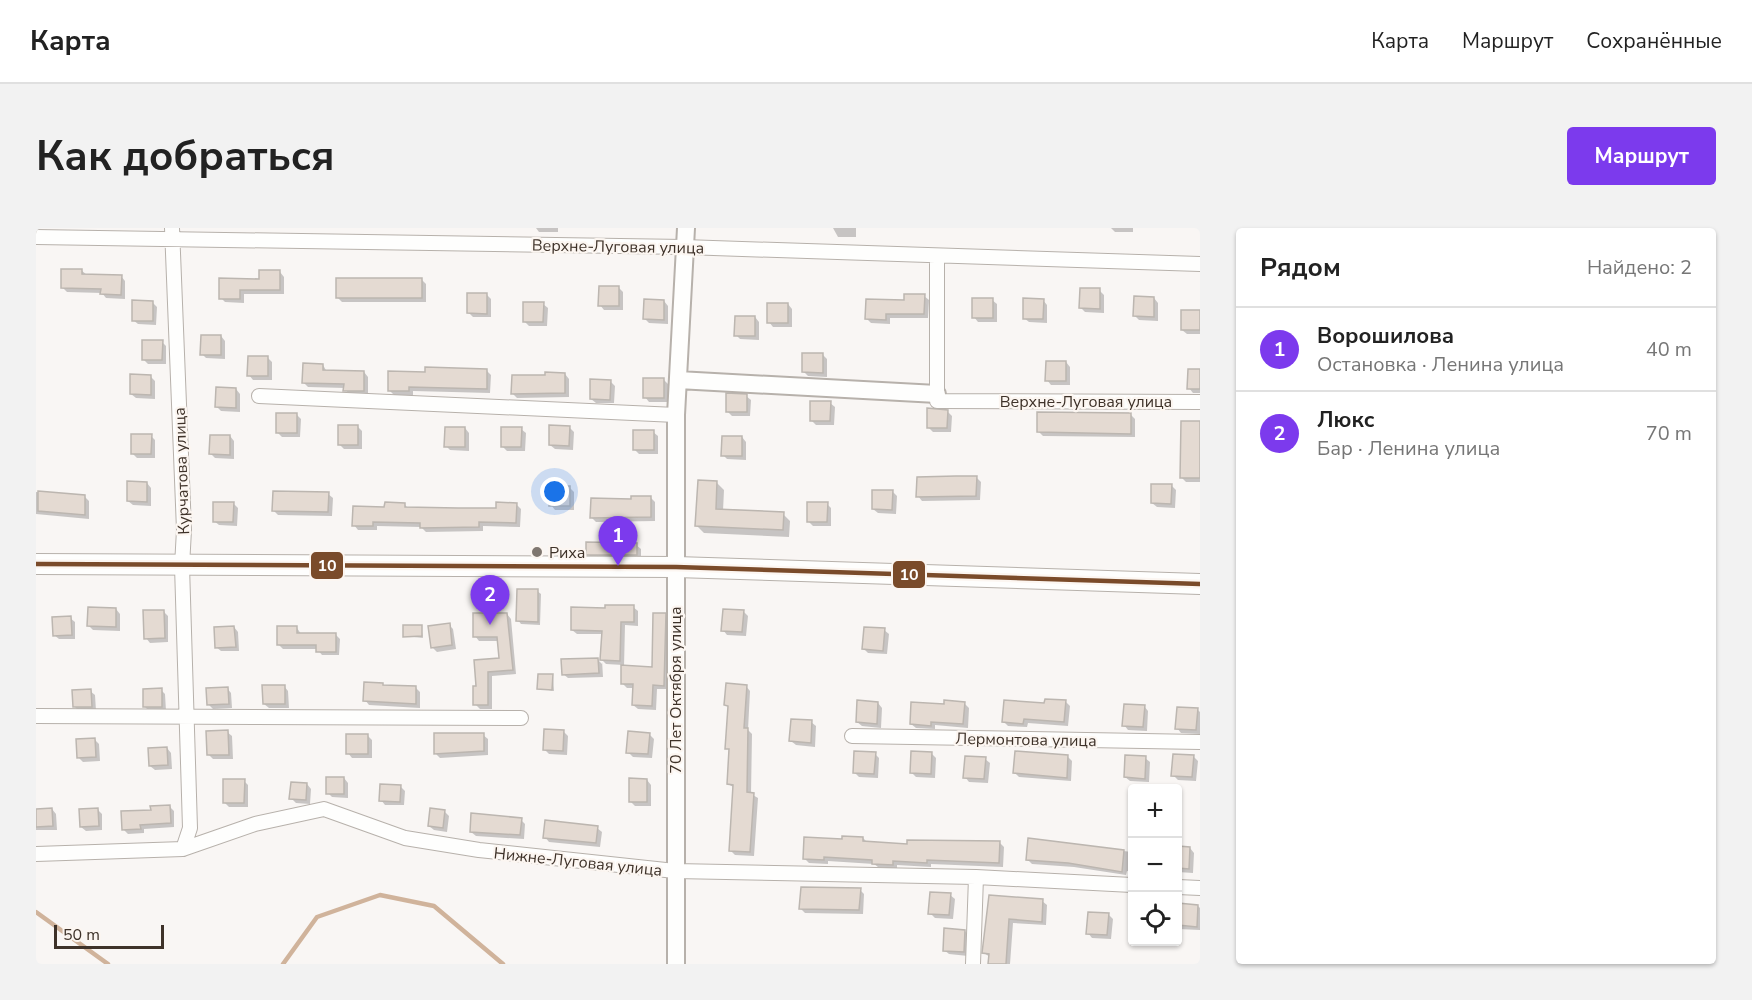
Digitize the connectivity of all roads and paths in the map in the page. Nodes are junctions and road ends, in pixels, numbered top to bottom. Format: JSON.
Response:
{"nodes":[{"id":1,"x":686,"y":228,"type":"edge"},
{"id":2,"x":172,"y":234,"type":"edge"},
{"id":3,"x":36,"y":237,"type":"edge"},
{"id":4,"x":684,"y":247,"type":"junction"},
{"id":5,"x":938,"y":257,"type":"junction"},
{"id":6,"x":1200,"y":264,"type":"edge"},
{"id":7,"x":678,"y":380,"type":"junction"},
{"id":8,"x":259,"y":396,"type":"dead end"},
{"id":9,"x":937,"y":397,"type":"junction"},
{"id":10,"x":1200,"y":402,"type":"edge"},
{"id":11,"x":676,"y":415,"type":"junction"},
{"id":12,"x":36,"y":564,"type":"edge"},
{"id":13,"x":182,"y":566,"type":"junction"},
{"id":14,"x":676,"y":567,"type":"junction"},
{"id":15,"x":1200,"y":584,"type":"edge"},
{"id":16,"x":186,"y":715,"type":"junction"},
{"id":17,"x":36,"y":716,"type":"edge"},
{"id":18,"x":521,"y":718,"type":"dead end"},
{"id":19,"x":852,"y":736,"type":"dead end"},
{"id":20,"x":1200,"y":742,"type":"edge"},
{"id":21,"x":183,"y":849,"type":"junction"},
{"id":22,"x":36,"y":854,"type":"edge"},
{"id":23,"x":675,"y":871,"type":"junction"},
{"id":24,"x":976,"y":877,"type":"junction"},
{"id":25,"x":1128,"y":885,"type":"edge"},
{"id":26,"x":1182,"y":887,"type":"edge"},
{"id":27,"x":1200,"y":888,"type":"edge"},
{"id":28,"x":676,"y":964,"type":"edge"},
{"id":29,"x":973,"y":964,"type":"edge"}],
"edges":[{"from":1,"to":4,"type":"street","name":"70 Лет Октября улица"},
{"from":2,"to":3,"type":"street","name":"Верхне-Луговая улица"},
{"from":2,"to":4,"type":"street","name":"Верхне-Луговая улица"},
{"from":2,"to":13,"type":"street","name":"Курчатова улица"},
{"from":4,"to":5,"type":"street","name":"Верхне-Луговая улица"},
{"from":4,"to":7,"type":"street","name":"70 Лет Октября улица"},
{"from":5,"to":6,"type":"street","name":"Верхне-Луговая улица"},
{"from":5,"to":9,"type":"street"},
{"from":7,"to":9,"type":"street","name":"Верхне-Луговая улица"},
{"from":7,"to":11,"type":"street","name":"70 Лет Октября улица"},
{"from":8,"to":11,"type":"street"},
{"from":9,"to":10,"type":"street","name":"Верхне-Луговая улица"},
{"from":11,"to":14,"type":"street","name":"70 Лет Октября улица"},
{"from":12,"to":13,"type":"main road"},
{"from":13,"to":14,"type":"main road"},
{"from":13,"to":16,"type":"street","name":"Курчатова улица"},
{"from":14,"to":15,"type":"main road"},
{"from":14,"to":23,"type":"street","name":"70 Лет Октября улица"},
{"from":16,"to":17,"type":"street"},
{"from":16,"to":18,"type":"street"},
{"from":16,"to":21,"type":"street","name":"Курчатова улица"},
{"from":19,"to":20,"type":"street","name":"Лермонтова улица"},
{"from":21,"to":22,"type":"street","name":"Нижне-Луговая улица"},
{"from":21,"to":23,"type":"street","name":"Нижне-Луговая улица"},
{"from":23,"to":24,"type":"street","name":"Нижне-Луговая улица"},
{"from":23,"to":28,"type":"street","name":"70 Лет Октября улица"},
{"from":24,"to":25,"type":"street","name":"Нижне-Луговая улица"},
{"from":24,"to":29,"type":"street"},
{"from":26,"to":27,"type":"street"}]}
